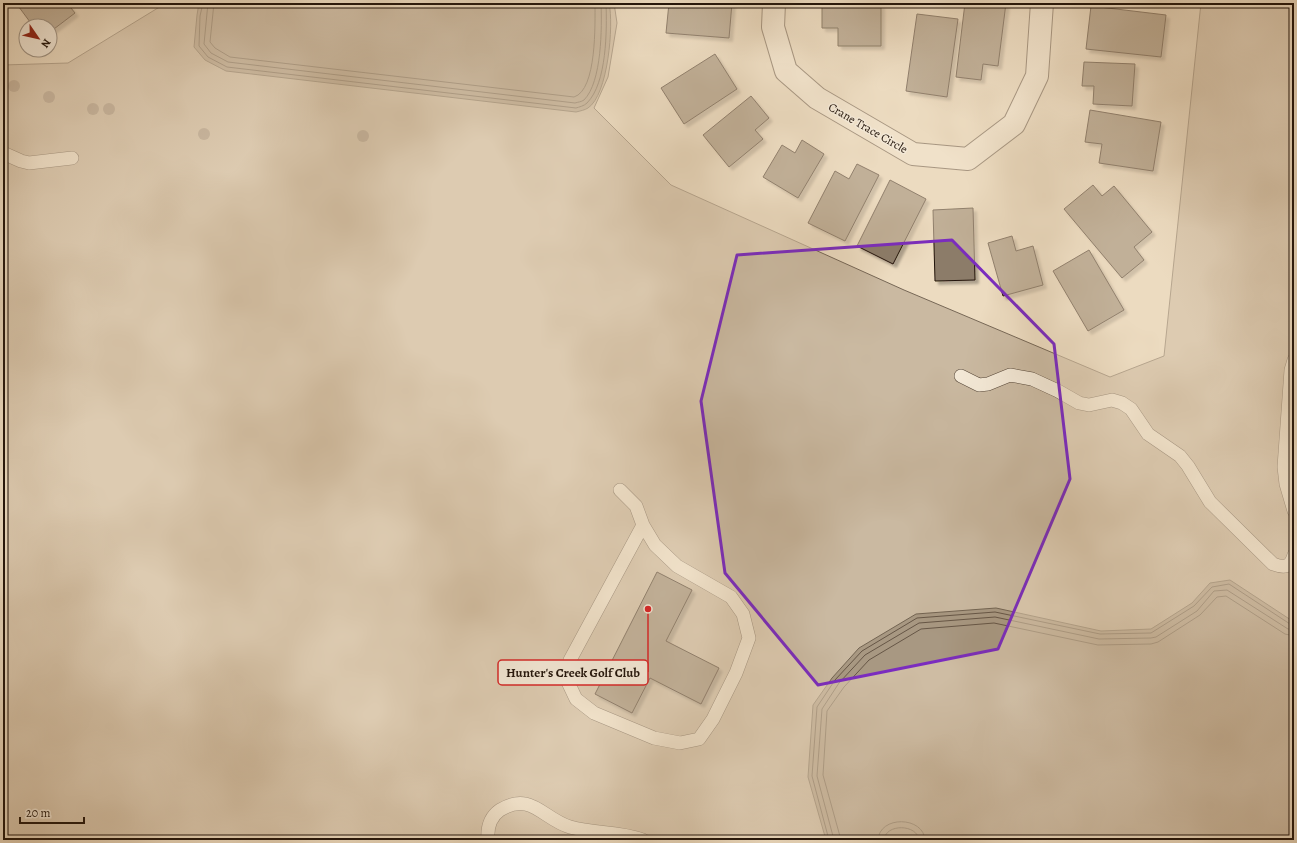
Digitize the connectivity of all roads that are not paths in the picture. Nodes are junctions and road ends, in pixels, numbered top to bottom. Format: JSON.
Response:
{"nodes":[{"id":1,"x":774,"y":3,"type":"edge"},
{"id":2,"x":1042,"y":3,"type":"edge"},
{"id":3,"x":3,"y":153,"type":"edge"},
{"id":4,"x":72,"y":158,"type":"dead end"},
{"id":5,"x":1294,"y":360,"type":"edge"},
{"id":6,"x":961,"y":376,"type":"dead end"},
{"id":7,"x":620,"y":490,"type":"dead end"},
{"id":8,"x":1294,"y":511,"type":"edge"},
{"id":9,"x":643,"y":525,"type":"junction"},
{"id":10,"x":1294,"y":555,"type":"edge"},
{"id":11,"x":488,"y":840,"type":"edge"},
{"id":12,"x":643,"y":840,"type":"edge"}],
"edges":[{"from":1,"to":2,"type":"street","name":"Crane Trace Circle"},
{"from":3,"to":4,"type":"lane"},
{"from":5,"to":8,"type":"lane"},
{"from":6,"to":10,"type":"lane"},
{"from":7,"to":9,"type":"lane"},
{"from":9,"to":9,"type":"lane"},
{"from":11,"to":12,"type":"lane"}]}
